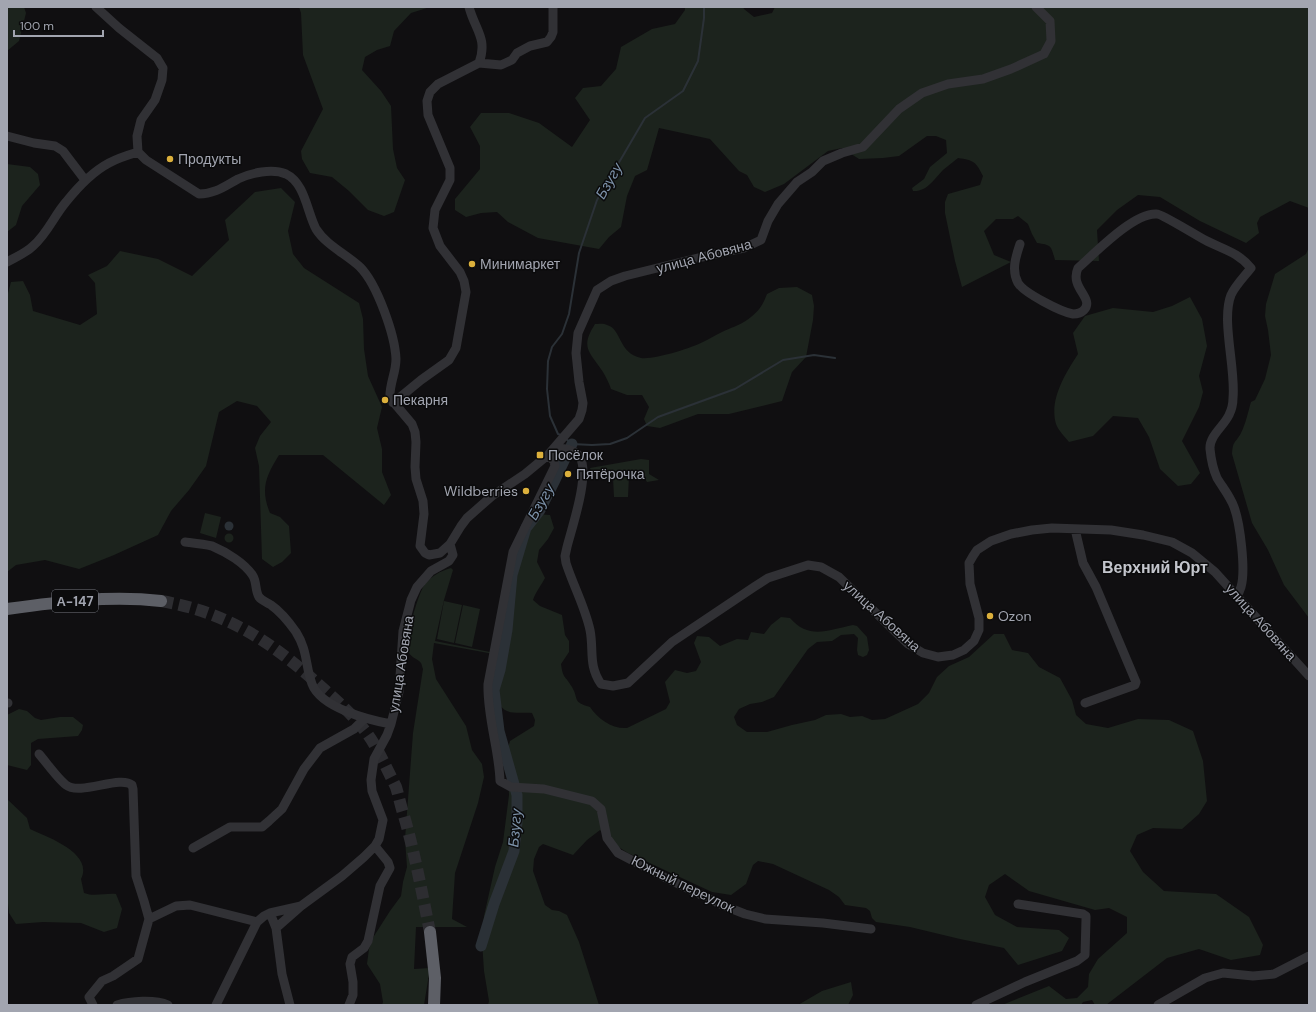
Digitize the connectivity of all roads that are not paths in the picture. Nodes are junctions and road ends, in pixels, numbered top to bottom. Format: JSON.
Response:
{"nodes":[{"id":1,"x":96,"y":7,"type":"edge"},
{"id":2,"x":470,"y":7,"type":"edge"},
{"id":3,"x":553,"y":7,"type":"edge"},
{"id":4,"x":1036,"y":7,"type":"edge"},
{"id":5,"x":479,"y":63,"type":"junction"},
{"id":6,"x":7,"y":136,"type":"edge"},
{"id":7,"x":138,"y":152,"type":"junction"},
{"id":8,"x":85,"y":180,"type":"junction"},
{"id":9,"x":1020,"y":244,"type":"dead end"},
{"id":10,"x":7,"y":262,"type":"edge"},
{"id":11,"x":393,"y":403,"type":"junction"},
{"id":12,"x":554,"y":448,"type":"junction"},
{"id":13,"x":1075,"y":528,"type":"junction"},
{"id":14,"x":185,"y":542,"type":"dead end"},
{"id":15,"x":450,"y":544,"type":"junction"},
{"id":16,"x":1237,"y":596,"type":"junction"},
{"id":17,"x":161,"y":601,"type":"tunnel mouth"},
{"id":18,"x":7,"y":609,"type":"edge"},
{"id":19,"x":1309,"y":676,"type":"edge"},
{"id":20,"x":1085,"y":703,"type":"dead end"},
{"id":21,"x":365,"y":718,"type":"junction"},
{"id":22,"x":392,"y":724,"type":"junction"},
{"id":23,"x":40,"y":754,"type":"dead end"},
{"id":24,"x":375,"y":846,"type":"junction"},
{"id":25,"x":193,"y":848,"type":"dead end"},
{"id":26,"x":1018,"y":904,"type":"dead end"},
{"id":27,"x":301,"y":906,"type":"junction"},
{"id":28,"x":270,"y":913,"type":"junction"},
{"id":29,"x":149,"y":918,"type":"junction"},
{"id":30,"x":257,"y":922,"type":"junction"},
{"id":31,"x":276,"y":928,"type":"junction"},
{"id":32,"x":871,"y":929,"type":"dead end"},
{"id":33,"x":430,"y":932,"type":"tunnel mouth"},
{"id":34,"x":1309,"y":956,"type":"edge"},
{"id":35,"x":93,"y":1005,"type":"edge"},
{"id":36,"x":117,"y":1005,"type":"edge"},
{"id":37,"x":168,"y":1005,"type":"edge"},
{"id":38,"x":216,"y":1005,"type":"edge"},
{"id":39,"x":290,"y":1005,"type":"edge"},
{"id":40,"x":349,"y":1005,"type":"edge"},
{"id":41,"x":434,"y":1005,"type":"edge"},
{"id":42,"x":976,"y":1005,"type":"edge"},
{"id":43,"x":1158,"y":1005,"type":"edge"}],
"edges":[{"from":1,"to":7,"type":"street"},
{"from":2,"to":5,"type":"street"},
{"from":3,"to":5,"type":"street"},
{"from":4,"to":12,"type":"street","name":"улица Абовяна"},
{"from":5,"to":11,"type":"street"},
{"from":6,"to":8,"type":"street"},
{"from":7,"to":8,"type":"street"},
{"from":7,"to":11,"type":"street"},
{"from":8,"to":10,"type":"street"},
{"from":9,"to":16,"type":"street"},
{"from":11,"to":15,"type":"street","name":"улица Абовяна"},
{"from":12,"to":13,"type":"street","name":"улица Абовяна"},
{"from":12,"to":15,"type":"street","name":"улица Абовяна"},
{"from":12,"to":32,"type":"street","name":"Южный переулок"},
{"from":13,"to":16,"type":"street","name":"улица Абовяна"},
{"from":13,"to":20,"type":"street"},
{"from":14,"to":21,"type":"street"},
{"from":15,"to":22,"type":"street","name":"улица Абовяна"},
{"from":16,"to":19,"type":"street","name":"улица Абовяна"},
{"from":17,"to":18,"type":"highway","number":"А-147"},
{"from":21,"to":22,"type":"street"},
{"from":21,"to":25,"type":"street"},
{"from":22,"to":24,"type":"street","name":"улица Абовяна"},
{"from":23,"to":29,"type":"street"},
{"from":24,"to":27,"type":"street","name":"улица Абовяна"},
{"from":24,"to":40,"type":"street"},
{"from":26,"to":42,"type":"street"},
{"from":27,"to":28,"type":"street","name":"улица Абовяна"},
{"from":27,"to":31,"type":"street"},
{"from":28,"to":30,"type":"street","name":"улица Абовяна"},
{"from":28,"to":31,"type":"street"},
{"from":29,"to":30,"type":"street"},
{"from":29,"to":35,"type":"street"},
{"from":30,"to":38,"type":"street","name":"улица Абовяна"},
{"from":31,"to":39,"type":"street"},
{"from":33,"to":41,"type":"highway"},
{"from":34,"to":43,"type":"street"},
{"from":36,"to":37,"type":"street"}]}
